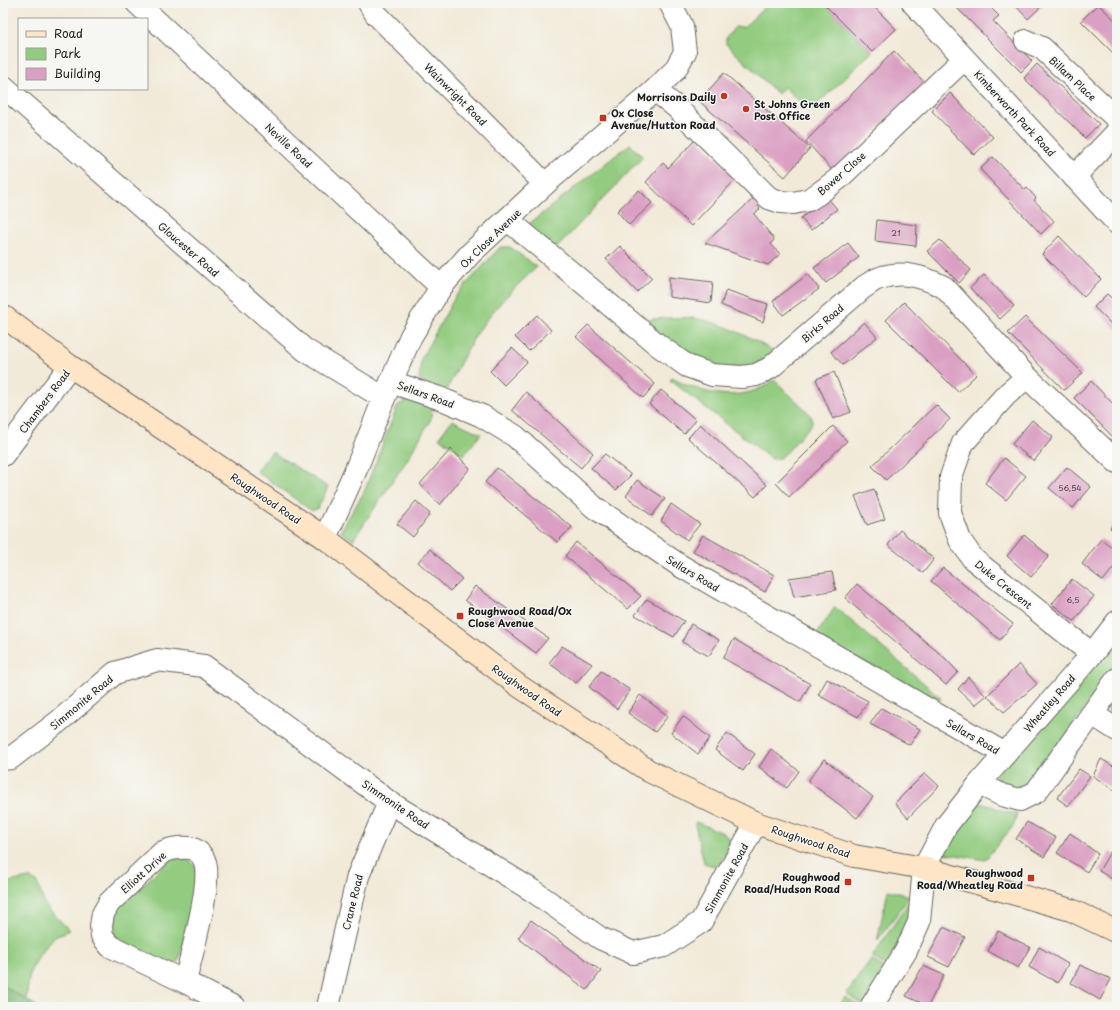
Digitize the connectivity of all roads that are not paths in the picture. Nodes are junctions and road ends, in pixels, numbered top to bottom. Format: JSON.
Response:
{"nodes":[{"id":1,"x":137,"y":3,"type":"edge"},
{"id":2,"x":369,"y":3,"type":"edge"},
{"id":3,"x":670,"y":3,"type":"edge"},
{"id":4,"x":913,"y":3,"type":"edge"},
{"id":5,"x":1026,"y":41,"type":"dead end"},
{"id":6,"x":964,"y":59,"type":"junction"},
{"id":7,"x":3,"y":86,"type":"edge"},
{"id":8,"x":655,"y":90,"type":"junction"},
{"id":9,"x":1117,"y":119,"type":"edge"},
{"id":10,"x":1117,"y":132,"type":"edge"},
{"id":11,"x":1074,"y":177,"type":"junction"},
{"id":12,"x":545,"y":184,"type":"junction"},
{"id":13,"x":508,"y":220,"type":"junction"},
{"id":14,"x":1117,"y":223,"type":"edge"},
{"id":15,"x":441,"y":287,"type":"junction"},
{"id":16,"x":3,"y":316,"type":"edge"},
{"id":17,"x":70,"y":366,"type":"junction"},
{"id":18,"x":1027,"y":377,"type":"junction"},
{"id":19,"x":388,"y":390,"type":"junction"},
{"id":20,"x":3,"y":455,"type":"edge"},
{"id":21,"x":1117,"y":462,"type":"edge"},
{"id":22,"x":325,"y":538,"type":"junction"},
{"id":23,"x":1117,"y":622,"type":"edge"},
{"id":24,"x":1092,"y":654,"type":"junction"},
{"id":25,"x":1117,"y":679,"type":"edge"},
{"id":26,"x":1092,"y":714,"type":"junction"},
{"id":27,"x":1117,"y":730,"type":"edge"},
{"id":28,"x":1005,"y":754,"type":"junction"},
{"id":29,"x":3,"y":759,"type":"edge"},
{"id":30,"x":979,"y":784,"type":"junction"},
{"id":31,"x":389,"y":802,"type":"junction"},
{"id":32,"x":756,"y":823,"type":"junction"},
{"id":33,"x":924,"y":868,"type":"junction"},
{"id":34,"x":1117,"y":932,"type":"edge"},
{"id":35,"x":185,"y":982,"type":"junction"},
{"id":36,"x":234,"y":1007,"type":"edge"},
{"id":37,"x":328,"y":1007,"type":"edge"},
{"id":38,"x":871,"y":1007,"type":"edge"}],
"edges":[{"from":1,"to":15,"type":"street","name":"Neville Road"},
{"from":2,"to":12,"type":"street","name":"Wainwright Road"},
{"from":3,"to":8,"type":"street","name":"Ox Close Avenue"},
{"from":4,"to":6,"type":"street","name":"Kimberworth Park Road"},
{"from":5,"to":9,"type":"street","name":"Billam Place"},
{"from":6,"to":8,"type":"street","name":"Bower Close"},
{"from":6,"to":11,"type":"street","name":"Kimberworth Park Road"},
{"from":7,"to":19,"type":"street","name":"Gloucester Road"},
{"from":8,"to":12,"type":"street","name":"Ox Close Avenue"},
{"from":10,"to":11,"type":"street"},
{"from":11,"to":14,"type":"street","name":"Kimberworth Park Road"},
{"from":12,"to":13,"type":"street","name":"Ox Close Avenue"},
{"from":13,"to":15,"type":"street","name":"Ox Close Avenue"},
{"from":13,"to":18,"type":"street","name":"Birks Road"},
{"from":15,"to":19,"type":"street","name":"Ox Close Avenue"},
{"from":16,"to":17,"type":"street","name":"Roughwood Road"},
{"from":17,"to":20,"type":"street","name":"Chambers Road"},
{"from":17,"to":22,"type":"street","name":"Roughwood Road"},
{"from":18,"to":21,"type":"street","name":"Birks Road"},
{"from":18,"to":24,"type":"street","name":"Duke Crescent"},
{"from":19,"to":22,"type":"street","name":"Ox Close Avenue"},
{"from":19,"to":28,"type":"street","name":"Sellars Road"},
{"from":22,"to":32,"type":"street","name":"Roughwood Road"},
{"from":23,"to":24,"type":"street","name":"Wheatley Road"},
{"from":24,"to":28,"type":"street","name":"Wheatley Road"},
{"from":25,"to":26,"type":"street"},
{"from":26,"to":27,"type":"street"},
{"from":26,"to":30,"type":"street"},
{"from":28,"to":30,"type":"street","name":"Wheatley Road"},
{"from":29,"to":31,"type":"street","name":"Simmonite Road"},
{"from":30,"to":33,"type":"street","name":"Wheatley Road"},
{"from":31,"to":32,"type":"street","name":"Simmonite Road"},
{"from":31,"to":37,"type":"street","name":"Crane Road"},
{"from":32,"to":33,"type":"street","name":"Roughwood Road"},
{"from":33,"to":34,"type":"street","name":"Roughwood Road"},
{"from":33,"to":38,"type":"street"},
{"from":35,"to":35,"type":"street","name":"Elliott Drive"},
{"from":35,"to":36,"type":"street","name":"Elliott Drive"}]}
